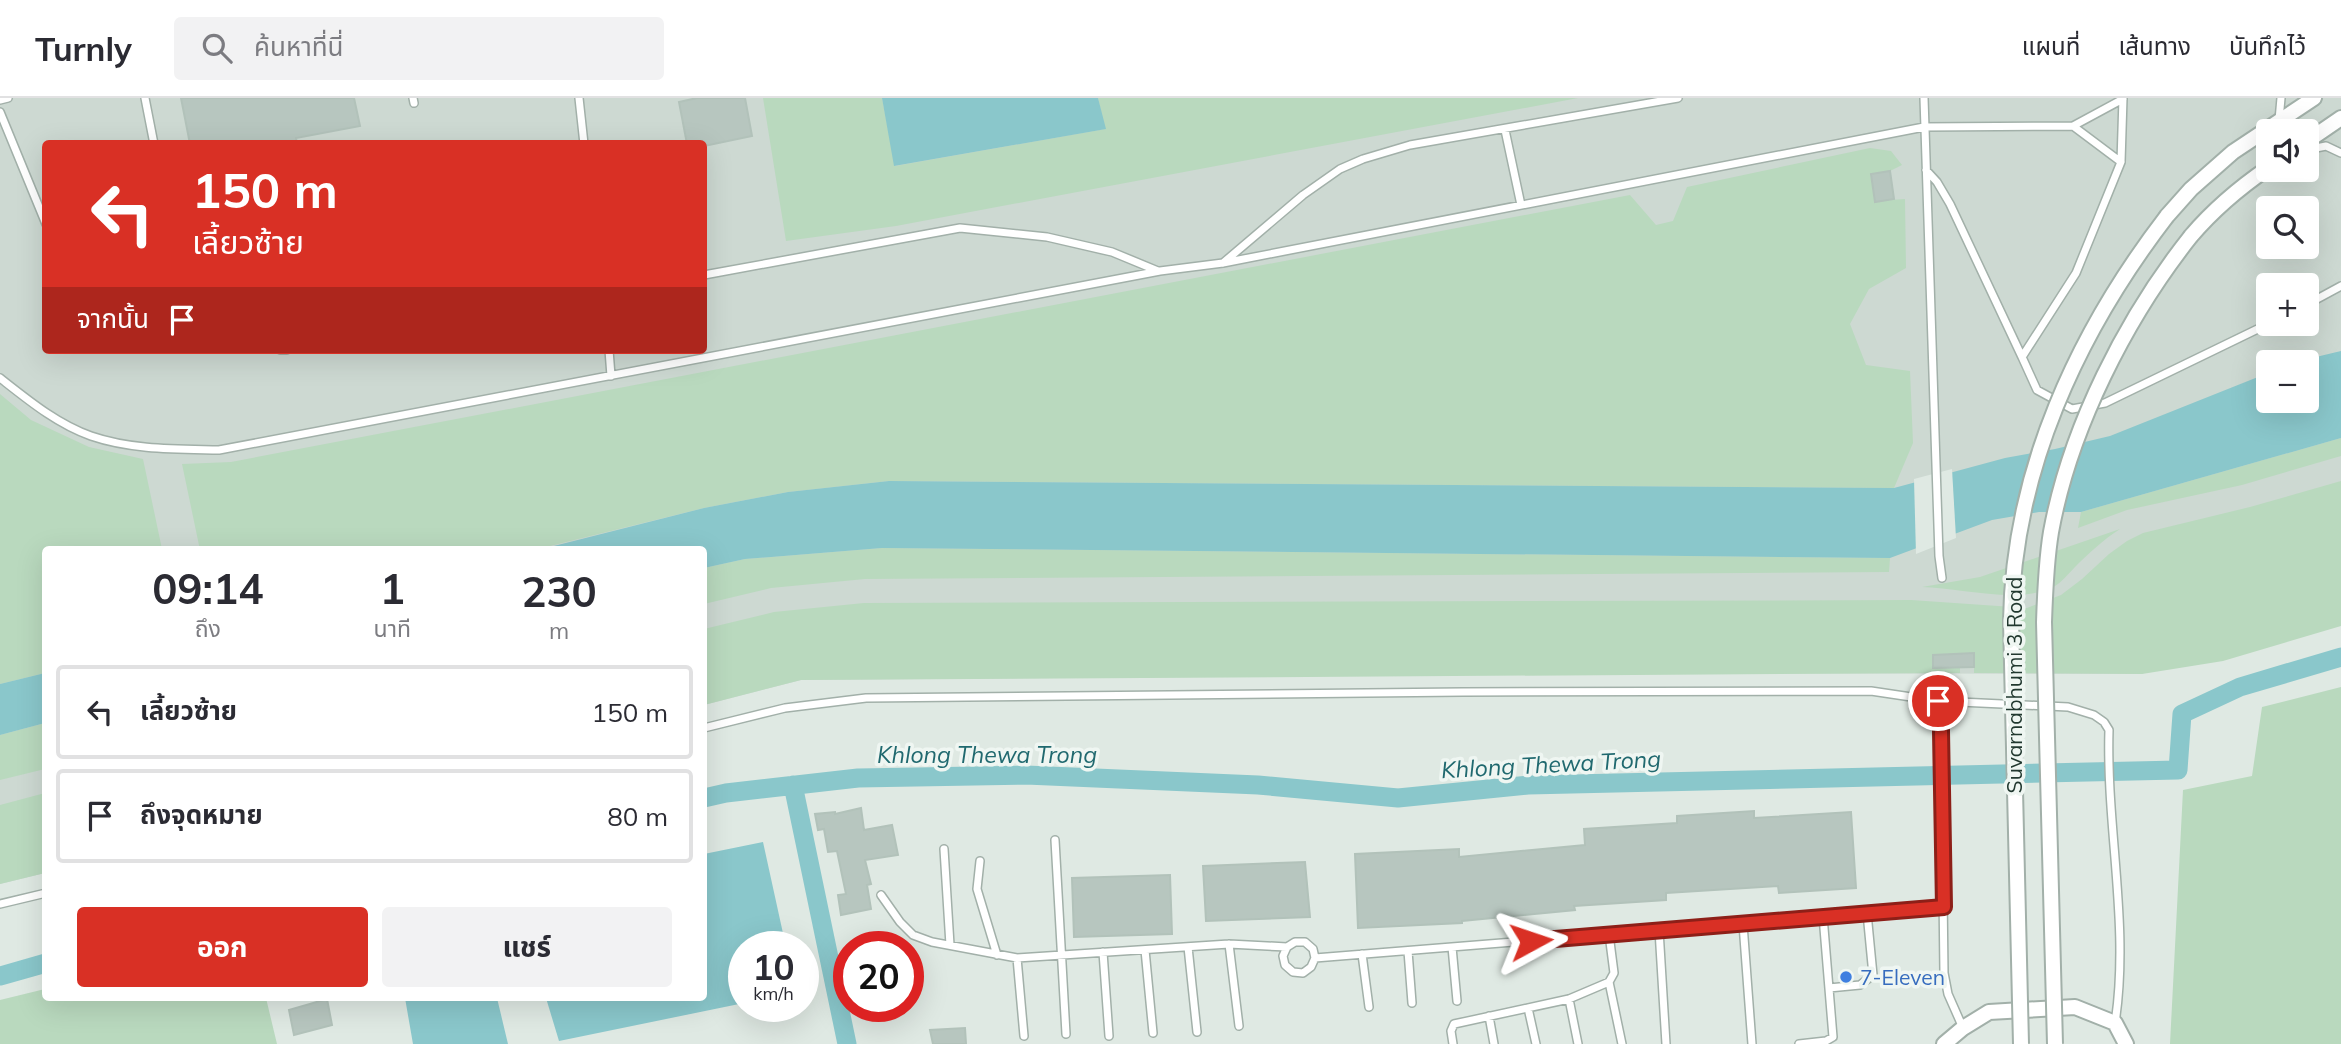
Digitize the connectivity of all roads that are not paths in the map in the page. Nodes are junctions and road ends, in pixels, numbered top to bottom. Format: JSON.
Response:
{"nodes":[{"id":1,"x":8,"y":98,"type":"edge"},
{"id":2,"x":145,"y":98,"type":"edge"},
{"id":3,"x":579,"y":98,"type":"edge"},
{"id":4,"x":1678,"y":98,"type":"edge"},
{"id":5,"x":1924,"y":98,"type":"edge"},
{"id":6,"x":2281,"y":98,"type":"edge"},
{"id":7,"x":2314,"y":98,"type":"edge"},
{"id":8,"x":2123,"y":99,"type":"edge"},
{"id":9,"x":0,"y":100,"type":"edge"},
{"id":10,"x":0,"y":112,"type":"edge"},
{"id":11,"x":2341,"y":118,"type":"edge"},
{"id":12,"x":2279,"y":119,"type":"edge"},
{"id":13,"x":2282,"y":119,"type":"edge"},
{"id":14,"x":2073,"y":126,"type":"junction"},
{"id":15,"x":1924,"y":127,"type":"junction"},
{"id":16,"x":1504,"y":130,"type":"junction"},
{"id":17,"x":2319,"y":133,"type":"edge"},
{"id":18,"x":2256,"y":136,"type":"edge"},
{"id":19,"x":153,"y":140,"type":"edge"},
{"id":20,"x":584,"y":140,"type":"edge"},
{"id":21,"x":2319,"y":147,"type":"edge"},
{"id":22,"x":2341,"y":153,"type":"edge"},
{"id":23,"x":2121,"y":162,"type":"junction"},
{"id":24,"x":1926,"y":170,"type":"junction"},
{"id":25,"x":2256,"y":177,"type":"edge"},
{"id":26,"x":1521,"y":205,"type":"junction"},
{"id":27,"x":42,"y":214,"type":"edge"},
{"id":28,"x":1223,"y":263,"type":"junction"},
{"id":29,"x":1160,"y":271,"type":"junction"},
{"id":30,"x":707,"y":274,"type":"edge"},
{"id":31,"x":2341,"y":286,"type":"edge"},
{"id":32,"x":2319,"y":298,"type":"edge"},
{"id":33,"x":2256,"y":330,"type":"edge"},
{"id":34,"x":609,"y":354,"type":"edge"},
{"id":35,"x":2022,"y":357,"type":"junction"},
{"id":36,"x":611,"y":376,"type":"junction"},
{"id":37,"x":0,"y":378,"type":"edge"},
{"id":38,"x":1942,"y":578,"type":"dead end"},
{"id":39,"x":1938,"y":701,"type":"junction"},
{"id":40,"x":707,"y":727,"type":"edge"},
{"id":41,"x":1055,"y":840,"type":"dead end"},
{"id":42,"x":944,"y":849,"type":"dead end"},
{"id":43,"x":980,"y":861,"type":"dead end"},
{"id":44,"x":42,"y":894,"type":"edge"},
{"id":45,"x":881,"y":895,"type":"dead end"},
{"id":46,"x":0,"y":904,"type":"edge"},
{"id":47,"x":1944,"y":907,"type":"junction"},
{"id":48,"x":1867,"y":913,"type":"junction"},
{"id":49,"x":1823,"y":916,"type":"junction"},
{"id":50,"x":1743,"y":924,"type":"junction"},
{"id":51,"x":1659,"y":930,"type":"junction"},
{"id":52,"x":1609,"y":934,"type":"junction"},
{"id":53,"x":1229,"y":944,"type":"junction"},
{"id":54,"x":950,"y":945,"type":"junction"},
{"id":55,"x":1188,"y":947,"type":"junction"},
{"id":56,"x":1287,"y":947,"type":"junction"},
{"id":57,"x":1452,"y":947,"type":"junction"},
{"id":58,"x":1145,"y":950,"type":"junction"},
{"id":59,"x":1408,"y":951,"type":"junction"},
{"id":60,"x":1103,"y":952,"type":"junction"},
{"id":61,"x":1362,"y":954,"type":"junction"},
{"id":62,"x":997,"y":955,"type":"junction"},
{"id":63,"x":1061,"y":955,"type":"junction"},
{"id":64,"x":1017,"y":958,"type":"junction"},
{"id":65,"x":1315,"y":958,"type":"junction"},
{"id":66,"x":1609,"y":982,"type":"junction"},
{"id":67,"x":1829,"y":988,"type":"junction"},
{"id":68,"x":1569,"y":999,"type":"junction"},
{"id":69,"x":1457,"y":1001,"type":"dead end"},
{"id":70,"x":1412,"y":1003,"type":"dead end"},
{"id":71,"x":1369,"y":1007,"type":"dead end"},
{"id":72,"x":1528,"y":1008,"type":"junction"},
{"id":73,"x":1489,"y":1016,"type":"junction"},
{"id":74,"x":2115,"y":1023,"type":"junction"},
{"id":75,"x":1239,"y":1026,"type":"dead end"},
{"id":76,"x":1963,"y":1028,"type":"junction"},
{"id":77,"x":1197,"y":1032,"type":"dead end"},
{"id":78,"x":1153,"y":1033,"type":"dead end"},
{"id":79,"x":1066,"y":1034,"type":"dead end"},
{"id":80,"x":1024,"y":1036,"type":"dead end"},
{"id":81,"x":1109,"y":1036,"type":"dead end"},
{"id":82,"x":1453,"y":1044,"type":"edge"},
{"id":83,"x":1494,"y":1044,"type":"edge"},
{"id":84,"x":1536,"y":1044,"type":"edge"},
{"id":85,"x":1578,"y":1044,"type":"edge"},
{"id":86,"x":1622,"y":1044,"type":"edge"},
{"id":87,"x":1666,"y":1044,"type":"edge"},
{"id":88,"x":1752,"y":1044,"type":"edge"},
{"id":89,"x":1799,"y":1044,"type":"edge"},
{"id":90,"x":1944,"y":1044,"type":"edge"},
{"id":91,"x":2021,"y":1044,"type":"edge"},
{"id":92,"x":2055,"y":1044,"type":"edge"},
{"id":93,"x":2126,"y":1044,"type":"edge"}],
"edges":[{"from":1,"to":9,"type":"lane"},
{"from":2,"to":19,"type":"lane"},
{"from":3,"to":20,"type":"lane"},
{"from":4,"to":16,"type":"lane"},
{"from":5,"to":15,"type":"lane"},
{"from":6,"to":12,"type":"lane"},
{"from":7,"to":13,"type":"street","name":"Suvarnabhumi 3 Road"},
{"from":8,"to":14,"type":"lane"},
{"from":8,"to":23,"type":"lane"},
{"from":10,"to":27,"type":"lane"},
{"from":11,"to":17,"type":"street"},
{"from":14,"to":15,"type":"lane"},
{"from":14,"to":23,"type":"lane"},
{"from":15,"to":24,"type":"lane"},
{"from":15,"to":26,"type":"lane"},
{"from":16,"to":26,"type":"lane"},
{"from":16,"to":28,"type":"lane"},
{"from":18,"to":91,"type":"street","name":"Suvarnabhumi 3 Road","bridge":true},
{"from":21,"to":22,"type":"lane"},
{"from":23,"to":35,"type":"lane"},
{"from":24,"to":35,"type":"lane"},
{"from":24,"to":38,"type":"lane"},
{"from":25,"to":92,"type":"street","name":"Suvarnabhumi 3 Road","bridge":true},
{"from":26,"to":28,"type":"lane"},
{"from":28,"to":29,"type":"lane"},
{"from":29,"to":30,"type":"lane"},
{"from":29,"to":36,"type":"lane"},
{"from":31,"to":32,"type":"lane"},
{"from":33,"to":35,"type":"lane"},
{"from":34,"to":36,"type":"lane"},
{"from":36,"to":37,"type":"lane"},
{"from":39,"to":40,"type":"lane"},
{"from":39,"to":47,"type":"lane"},
{"from":39,"to":74,"type":"lane"},
{"from":41,"to":63,"type":"lane"},
{"from":42,"to":54,"type":"lane"},
{"from":43,"to":62,"type":"lane"},
{"from":44,"to":46,"type":"lane"},
{"from":45,"to":54,"type":"lane"},
{"from":47,"to":48,"type":"lane"},
{"from":47,"to":76,"type":"lane"},
{"from":48,"to":49,"type":"lane"},
{"from":48,"to":67,"type":"lane"},
{"from":49,"to":50,"type":"lane"},
{"from":49,"to":67,"type":"lane"},
{"from":50,"to":51,"type":"lane"},
{"from":50,"to":88,"type":"lane"},
{"from":51,"to":52,"type":"lane"},
{"from":51,"to":87,"type":"lane"},
{"from":52,"to":57,"type":"lane"},
{"from":52,"to":66,"type":"lane"},
{"from":53,"to":55,"type":"lane"},
{"from":53,"to":56,"type":"lane"},
{"from":53,"to":75,"type":"lane"},
{"from":54,"to":62,"type":"lane"},
{"from":55,"to":58,"type":"lane"},
{"from":55,"to":77,"type":"lane"},
{"from":56,"to":65,"type":"lane"},
{"from":56,"to":65,"type":"lane"},
{"from":57,"to":59,"type":"lane"},
{"from":57,"to":69,"type":"lane"},
{"from":58,"to":60,"type":"lane"},
{"from":58,"to":78,"type":"lane"},
{"from":59,"to":61,"type":"lane"},
{"from":59,"to":70,"type":"lane"},
{"from":60,"to":63,"type":"lane"},
{"from":60,"to":81,"type":"lane"},
{"from":61,"to":65,"type":"lane"},
{"from":61,"to":71,"type":"lane"},
{"from":62,"to":64,"type":"lane"},
{"from":63,"to":64,"type":"lane"},
{"from":63,"to":79,"type":"lane"},
{"from":64,"to":80,"type":"lane"},
{"from":66,"to":68,"type":"lane"},
{"from":66,"to":86,"type":"lane"},
{"from":67,"to":89,"type":"lane"},
{"from":68,"to":72,"type":"lane"},
{"from":68,"to":85,"type":"lane"},
{"from":72,"to":73,"type":"lane"},
{"from":72,"to":84,"type":"lane"},
{"from":73,"to":82,"type":"lane"},
{"from":73,"to":83,"type":"lane"},
{"from":74,"to":76,"type":"street"},
{"from":74,"to":93,"type":"street"},
{"from":76,"to":90,"type":"street"}]}
